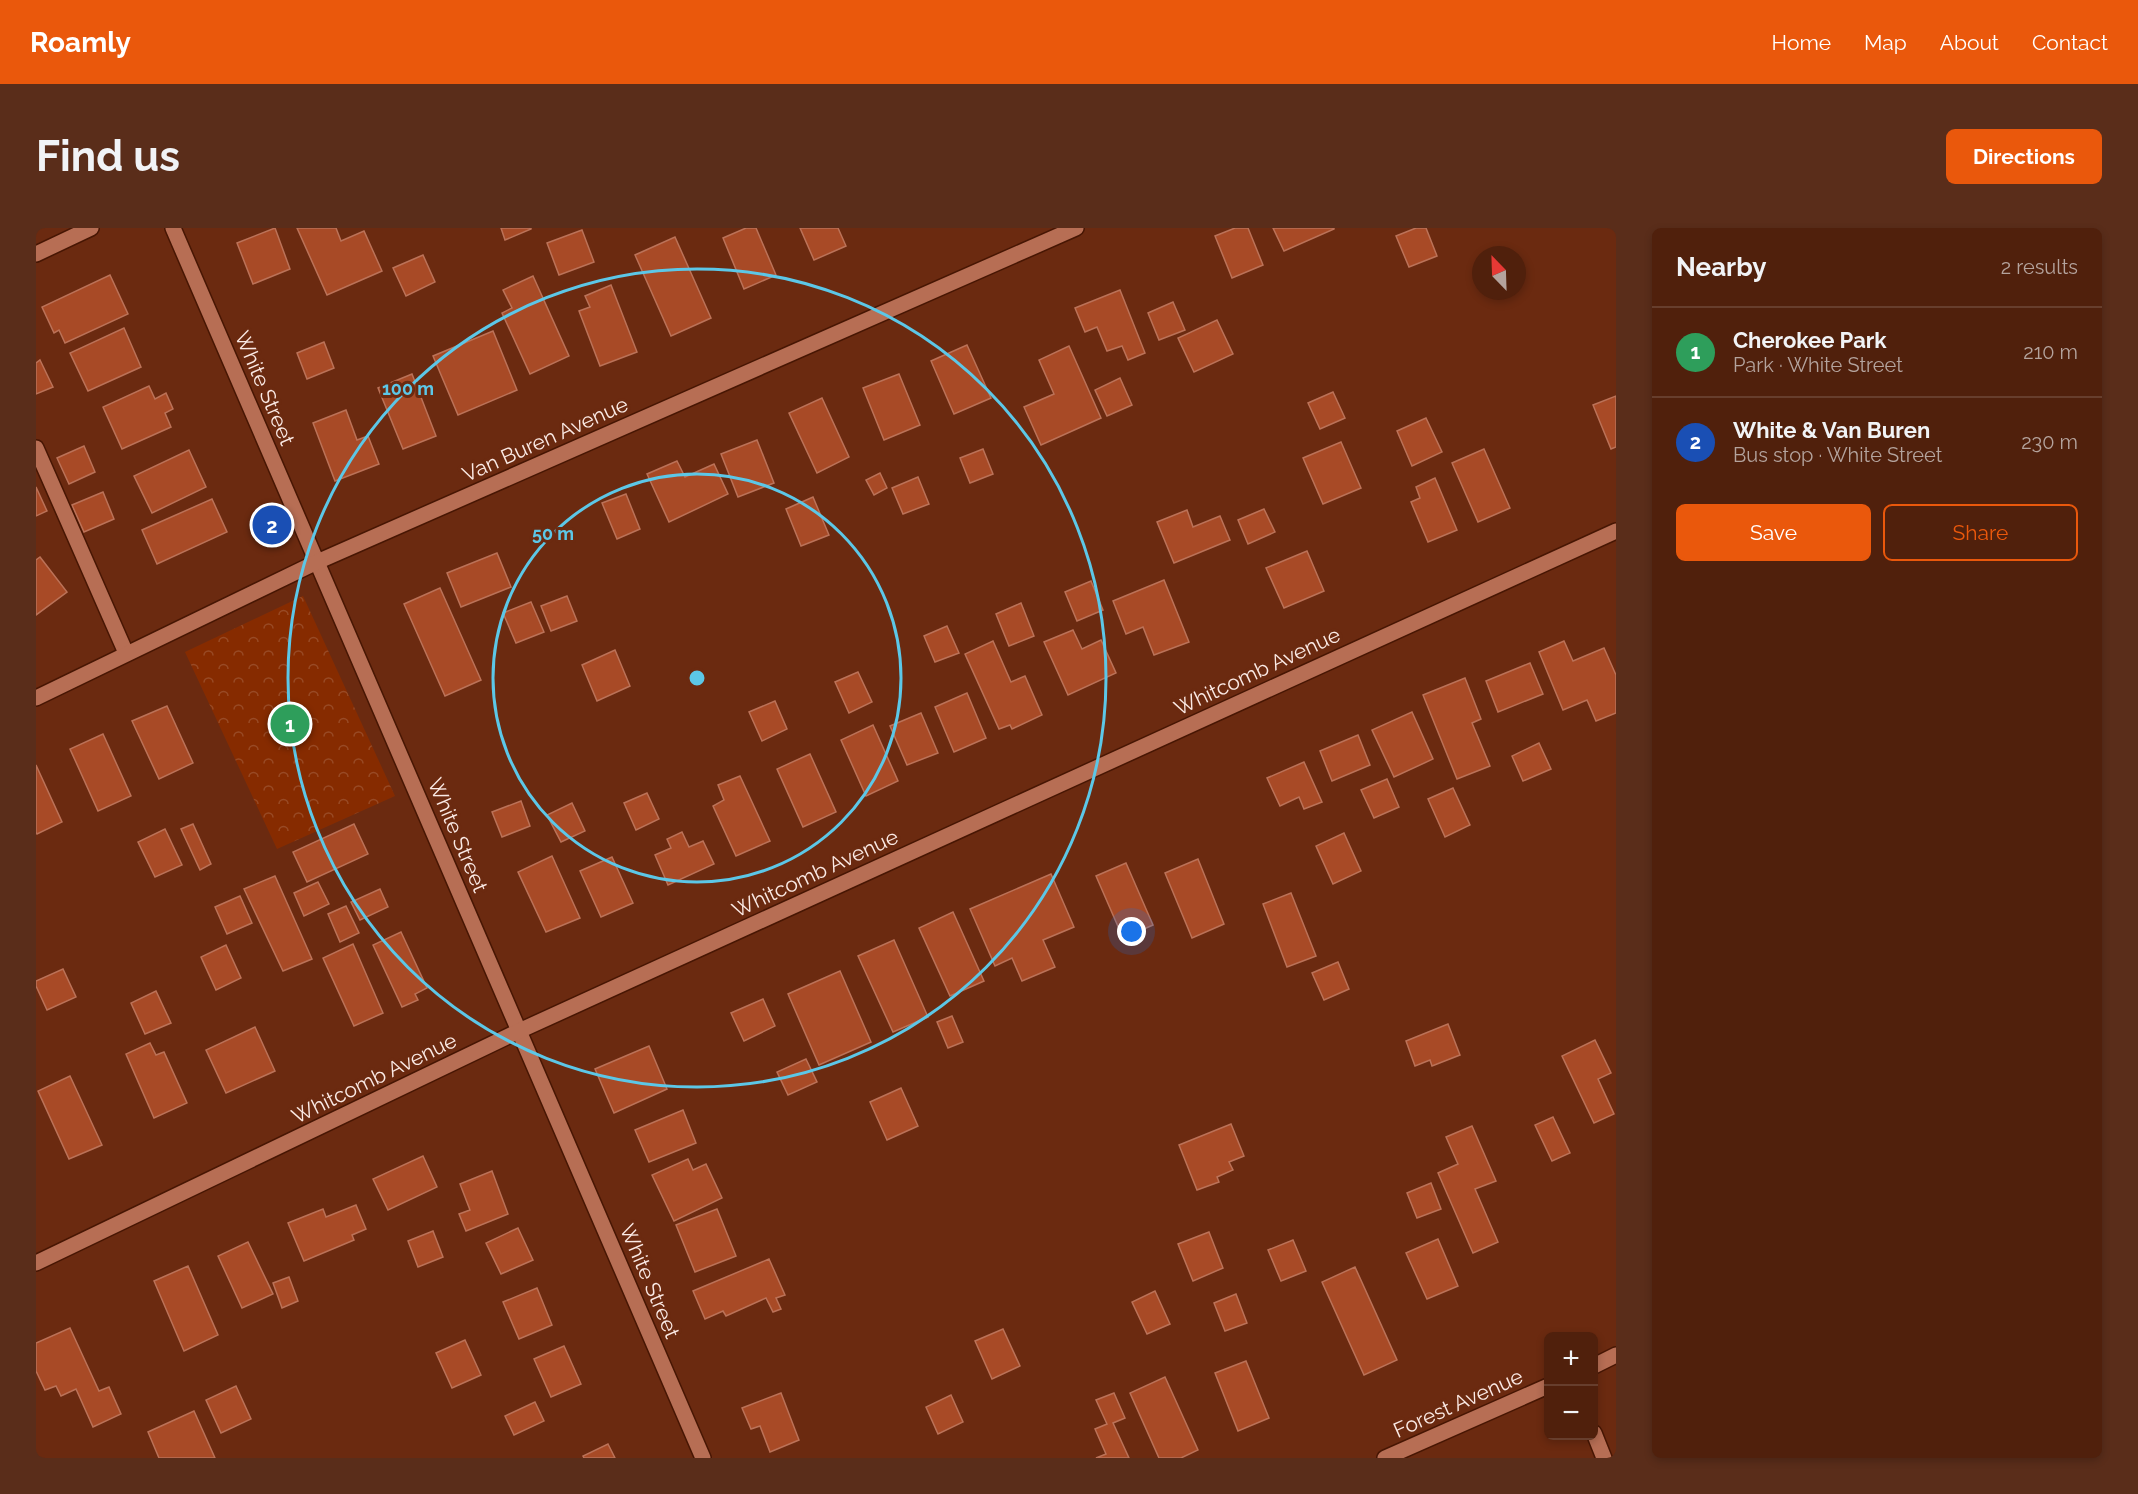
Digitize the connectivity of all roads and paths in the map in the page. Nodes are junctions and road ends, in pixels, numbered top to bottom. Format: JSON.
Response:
{"nodes":[{"id":1,"x":91,"y":228,"type":"edge"},
{"id":2,"x":173,"y":228,"type":"edge"},
{"id":3,"x":1076,"y":228,"type":"edge"},
{"id":4,"x":36,"y":254,"type":"edge"},
{"id":5,"x":36,"y":448,"type":"edge"},
{"id":6,"x":1616,"y":531,"type":"edge"},
{"id":7,"x":317,"y":562,"type":"junction"},
{"id":8,"x":126,"y":653,"type":"junction"},
{"id":9,"x":36,"y":698,"type":"edge"},
{"id":10,"x":519,"y":1031,"type":"junction"},
{"id":11,"x":36,"y":1263,"type":"edge"},
{"id":12,"x":1616,"y":1356,"type":"edge"},
{"id":13,"x":1598,"y":1364,"type":"edge"},
{"id":14,"x":1544,"y":1388,"type":"edge"},
{"id":15,"x":1596,"y":1440,"type":"edge"},
{"id":16,"x":703,"y":1458,"type":"edge"},
{"id":17,"x":1384,"y":1458,"type":"edge"},
{"id":18,"x":1604,"y":1458,"type":"edge"}],
"edges":[{"from":1,"to":4,"type":"street"},
{"from":2,"to":7,"type":"street","name":"White Street"},
{"from":3,"to":7,"type":"street","name":"Van Buren Avenue"},
{"from":5,"to":8,"type":"street"},
{"from":6,"to":10,"type":"street","name":"Whitcomb Avenue"},
{"from":7,"to":8,"type":"street","name":"Van Buren Avenue"},
{"from":7,"to":10,"type":"street","name":"White Street"},
{"from":8,"to":9,"type":"street","name":"Van Buren Avenue"},
{"from":10,"to":11,"type":"street","name":"Whitcomb Avenue"},
{"from":10,"to":16,"type":"street","name":"White Street"},
{"from":12,"to":13,"type":"street"},
{"from":14,"to":17,"type":"street","name":"Forest Avenue"},
{"from":15,"to":18,"type":"street"}]}
